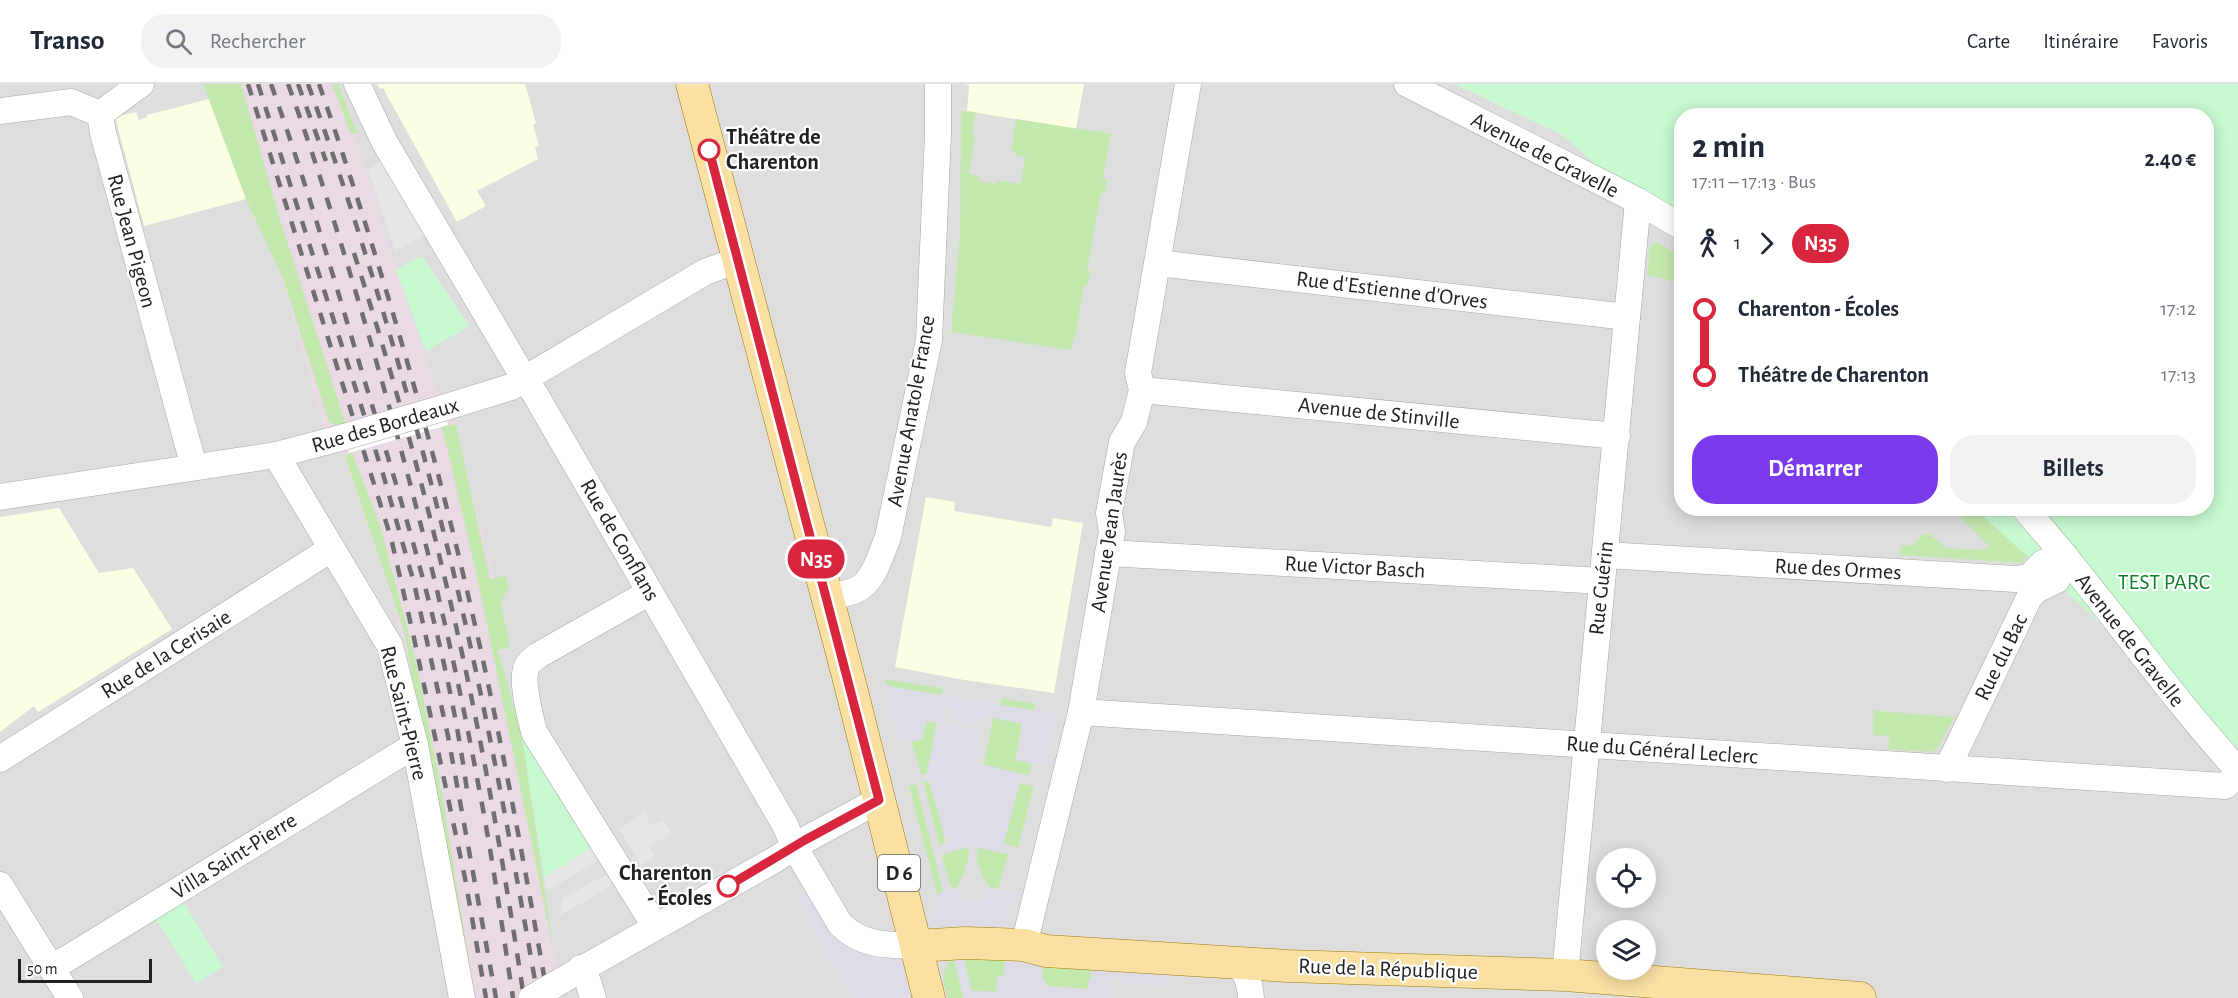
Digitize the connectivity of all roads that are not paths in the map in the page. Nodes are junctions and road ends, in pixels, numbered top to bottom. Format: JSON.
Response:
{"nodes":[{"id":1,"x":141,"y":84,"type":"edge"},
{"id":2,"x":357,"y":84,"type":"edge"},
{"id":3,"x":692,"y":84,"type":"edge"},
{"id":4,"x":938,"y":84,"type":"edge"},
{"id":5,"x":1188,"y":84,"type":"edge"},
{"id":6,"x":1407,"y":84,"type":"edge"},
{"id":7,"x":84,"y":101,"type":"edge"},
{"id":8,"x":0,"y":111,"type":"edge"},
{"id":9,"x":1638,"y":201,"type":"junction"},
{"id":10,"x":1674,"y":222,"type":"edge"},
{"id":11,"x":738,"y":261,"type":"junction"},
{"id":12,"x":1157,"y":263,"type":"junction"},
{"id":13,"x":1627,"y":317,"type":"junction"},
{"id":14,"x":524,"y":378,"type":"junction"},
{"id":15,"x":1139,"y":400,"type":"junction"},
{"id":16,"x":1617,"y":436,"type":"junction"},
{"id":17,"x":276,"y":455,"type":"junction"},
{"id":18,"x":194,"y":467,"type":"junction"},
{"id":19,"x":0,"y":497,"type":"edge"},
{"id":20,"x":2031,"y":516,"type":"edge"},
{"id":21,"x":331,"y":549,"type":"junction"},
{"id":22,"x":1108,"y":553,"type":"junction"},
{"id":23,"x":1605,"y":555,"type":"junction"},
{"id":24,"x":2065,"y":556,"type":"junction"},
{"id":25,"x":1602,"y":581,"type":"junction"},
{"id":26,"x":2028,"y":586,"type":"junction"},
{"id":27,"x":650,"y":592,"type":"junction"},
{"id":28,"x":827,"y":597,"type":"junction"},
{"id":29,"x":1081,"y":712,"type":"junction"},
{"id":30,"x":416,"y":745,"type":"junction"},
{"id":31,"x":1587,"y":745,"type":"junction"},
{"id":32,"x":0,"y":759,"type":"edge"},
{"id":33,"x":1947,"y":769,"type":"junction"},
{"id":34,"x":2238,"y":770,"type":"edge"},
{"id":35,"x":2238,"y":775,"type":"edge"},
{"id":36,"x":879,"y":800,"type":"junction"},
{"id":37,"x":794,"y":846,"type":"junction"},
{"id":38,"x":0,"y":885,"type":"edge"},
{"id":39,"x":655,"y":926,"type":"junction"},
{"id":40,"x":1024,"y":945,"type":"junction"},
{"id":41,"x":917,"y":946,"type":"junction"},
{"id":42,"x":1233,"y":962,"type":"junction"},
{"id":43,"x":51,"y":966,"type":"junction"},
{"id":44,"x":571,"y":974,"type":"junction"},
{"id":45,"x":1565,"y":975,"type":"junction"},
{"id":46,"x":1725,"y":992,"type":"edge"},
{"id":47,"x":70,"y":998,"type":"edge"},
{"id":48,"x":462,"y":998,"type":"edge"},
{"id":49,"x":532,"y":998,"type":"edge"},
{"id":50,"x":593,"y":998,"type":"edge"},
{"id":51,"x":929,"y":998,"type":"edge"},
{"id":52,"x":1251,"y":998,"type":"edge"},
{"id":53,"x":1860,"y":998,"type":"edge"}],
"edges":[{"from":1,"to":7,"type":"street"},
{"from":2,"to":14,"type":"street","name":"Rue de Conflans"},
{"from":3,"to":11,"type":"main road","number":"D 6"},
{"from":4,"to":28,"type":"street","name":"Avenue Anatole France"},
{"from":5,"to":12,"type":"street","name":"Avenue Jean Jaurès"},
{"from":6,"to":9,"type":"street","name":"Avenue de Gravelle"},
{"from":7,"to":8,"type":"street"},
{"from":7,"to":18,"type":"street","name":"Rue Jean Pigeon"},
{"from":9,"to":10,"type":"street","name":"Avenue de Gravelle"},
{"from":9,"to":13,"type":"street","name":"Rue Guérin"},
{"from":11,"to":14,"type":"street","name":"Rue des Bordeaux"},
{"from":11,"to":28,"type":"main road","number":"D 6"},
{"from":12,"to":13,"type":"street","name":"Rue d'Estienne d'Orves"},
{"from":12,"to":15,"type":"street","name":"Avenue Jean Jaurès"},
{"from":13,"to":16,"type":"street","name":"Rue Guérin"},
{"from":14,"to":17,"type":"street","name":"Rue des Bordeaux","bridge":true},
{"from":14,"to":27,"type":"street","name":"Rue de Conflans"},
{"from":15,"to":16,"type":"street","name":"Avenue de Stinville"},
{"from":15,"to":22,"type":"street","name":"Avenue Jean Jaurès"},
{"from":16,"to":23,"type":"street","name":"Rue Guérin"},
{"from":17,"to":18,"type":"street","name":"Rue des Bordeaux"},
{"from":17,"to":21,"type":"street","name":"Rue Saint-Pierre"},
{"from":18,"to":19,"type":"street","name":"Rue des Bordeaux"},
{"from":20,"to":24,"type":"street","name":"Avenue de Gravelle"},
{"from":21,"to":30,"type":"street","name":"Rue Saint-Pierre"},
{"from":21,"to":32,"type":"street","name":"Rue de la Cerisaie"},
{"from":22,"to":25,"type":"street","name":"Rue Victor Basch"},
{"from":22,"to":29,"type":"street","name":"Avenue Jean Jaurès"},
{"from":23,"to":25,"type":"street","name":"Rue Guérin"},
{"from":23,"to":26,"type":"street","name":"Rue des Ormes"},
{"from":24,"to":26,"type":"street","name":"Rue du Bac"},
{"from":24,"to":34,"type":"street","name":"Avenue de Gravelle"},
{"from":25,"to":31,"type":"street","name":"Rue Guérin"},
{"from":26,"to":33,"type":"street","name":"Rue du Bac"},
{"from":27,"to":37,"type":"street","name":"Rue de Conflans"},
{"from":27,"to":39,"type":"street"},
{"from":28,"to":36,"type":"main road","number":"D 6"},
{"from":29,"to":31,"type":"street","name":"Rue du Général Leclerc"},
{"from":29,"to":40,"type":"street","name":"Avenue Jean Jaurès"},
{"from":30,"to":43,"type":"street","name":"Villa Saint-Pierre"},
{"from":30,"to":48,"type":"street","name":"Rue Saint-Pierre"},
{"from":31,"to":33,"type":"street","name":"Rue du Général Leclerc"},
{"from":31,"to":45,"type":"street","name":"Rue Guérin"},
{"from":33,"to":35,"type":"street","name":"Rue du Général Leclerc"},
{"from":36,"to":37,"type":"street"},
{"from":36,"to":41,"type":"main road","number":"D 6"},
{"from":37,"to":39,"type":"street"},
{"from":37,"to":41,"type":"street","name":"Rue de Conflans"},
{"from":38,"to":43,"type":"street"},
{"from":39,"to":44,"type":"street"},
{"from":40,"to":41,"type":"main road","name":"Rue de la République"},
{"from":40,"to":42,"type":"main road","name":"Rue de la République"},
{"from":41,"to":51,"type":"main road"},
{"from":42,"to":45,"type":"main road","name":"Rue de la République"},
{"from":42,"to":52,"type":"street"},
{"from":43,"to":47,"type":"street"},
{"from":44,"to":49,"type":"street","bridge":true},
{"from":44,"to":50,"type":"street"},
{"from":45,"to":46,"type":"main road","name":"Rue de la République"},
{"from":46,"to":53,"type":"main road","name":"Rue de la République"}]}
